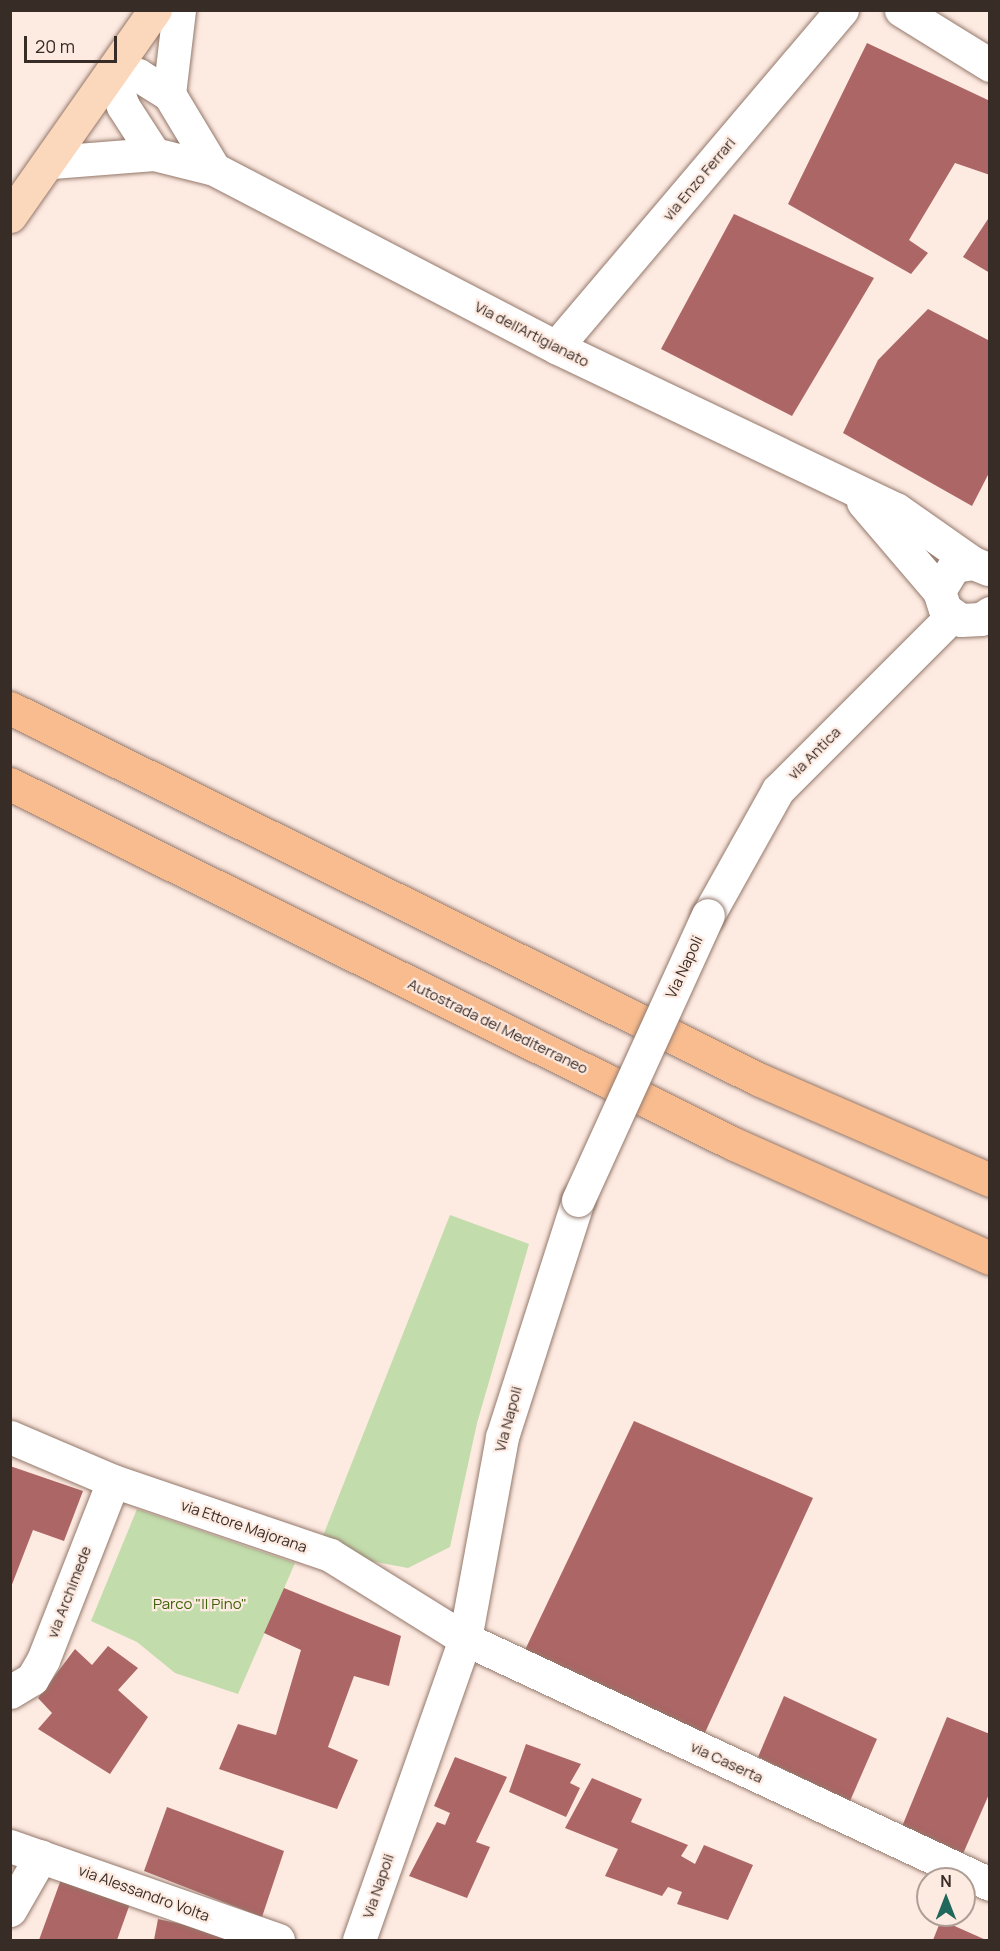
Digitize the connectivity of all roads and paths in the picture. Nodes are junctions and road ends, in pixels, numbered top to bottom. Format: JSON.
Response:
{"nodes":[{"id":1,"x":155,"y":10,"type":"edge"},
{"id":2,"x":179,"y":10,"type":"edge"},
{"id":3,"x":842,"y":10,"type":"edge"},
{"id":4,"x":901,"y":10,"type":"edge"},
{"id":5,"x":990,"y":65,"type":"edge"},
{"id":6,"x":111,"y":73,"type":"junction"},
{"id":7,"x":169,"y":94,"type":"junction"},
{"id":8,"x":154,"y":154,"type":"junction"},
{"id":9,"x":52,"y":162,"type":"junction"},
{"id":10,"x":214,"y":169,"type":"junction"},
{"id":11,"x":10,"y":216,"type":"edge"},
{"id":12,"x":556,"y":347,"type":"junction"},
{"id":13,"x":854,"y":491,"type":"junction"},
{"id":14,"x":981,"y":566,"type":"edge"},
{"id":15,"x":946,"y":604,"type":"junction"},
{"id":16,"x":990,"y":613,"type":"edge"},
{"id":17,"x":10,"y":708,"type":"edge"},
{"id":18,"x":10,"y":784,"type":"edge"},
{"id":19,"x":708,"y":915,"type":"joint"},
{"id":20,"x":990,"y":1180,"type":"edge"},
{"id":21,"x":990,"y":1258,"type":"edge"},
{"id":22,"x":10,"y":1437,"type":"edge"},
{"id":23,"x":112,"y":1481,"type":"junction"},
{"id":24,"x":465,"y":1639,"type":"junction"},
{"id":25,"x":10,"y":1692,"type":"edge"},
{"id":26,"x":26,"y":1851,"type":"edge"},
{"id":27,"x":990,"y":1884,"type":"edge"},
{"id":28,"x":10,"y":1910,"type":"edge"},
{"id":29,"x":278,"y":1941,"type":"edge"},
{"id":30,"x":359,"y":1941,"type":"edge"}],
"edges":[{"from":1,"to":6,"type":"main road"},
{"from":2,"to":7,"type":"street"},
{"from":3,"to":12,"type":"street","name":"via Enzo Ferrari"},
{"from":4,"to":5,"type":"street"},
{"from":6,"to":7,"type":"street"},
{"from":6,"to":8,"type":"street"},
{"from":6,"to":9,"type":"main road"},
{"from":7,"to":10,"type":"street"},
{"from":8,"to":9,"type":"street","name":"Via dell'Artigianato"},
{"from":8,"to":10,"type":"street","name":"Via dell'Artigianato"},
{"from":9,"to":11,"type":"main road"},
{"from":10,"to":12,"type":"street","name":"Via dell'Artigianato"},
{"from":12,"to":13,"type":"street","name":"Via dell'Artigianato"},
{"from":13,"to":14,"type":"street"},
{"from":13,"to":15,"type":"street"},
{"from":14,"to":15,"type":"street"},
{"from":15,"to":16,"type":"street"},
{"from":15,"to":19,"type":"street","name":"via Antica"},
{"from":17,"to":20,"type":"highway"},
{"from":18,"to":21,"type":"highway","name":"Autostrada del Mediterraneo"},
{"from":19,"to":24,"type":"street","name":"Via Napoli","bridge":true},
{"from":22,"to":23,"type":"street","name":"via Ettore Majorana"},
{"from":23,"to":24,"type":"street","name":"via Ettore Majorana"},
{"from":23,"to":25,"type":"street","name":"via Archimede"},
{"from":24,"to":27,"type":"street","name":"via Caserta"},
{"from":24,"to":30,"type":"street","name":"Via Napoli"},
{"from":26,"to":28,"type":"street"},
{"from":26,"to":29,"type":"street","name":"via Alessandro Volta"}]}
